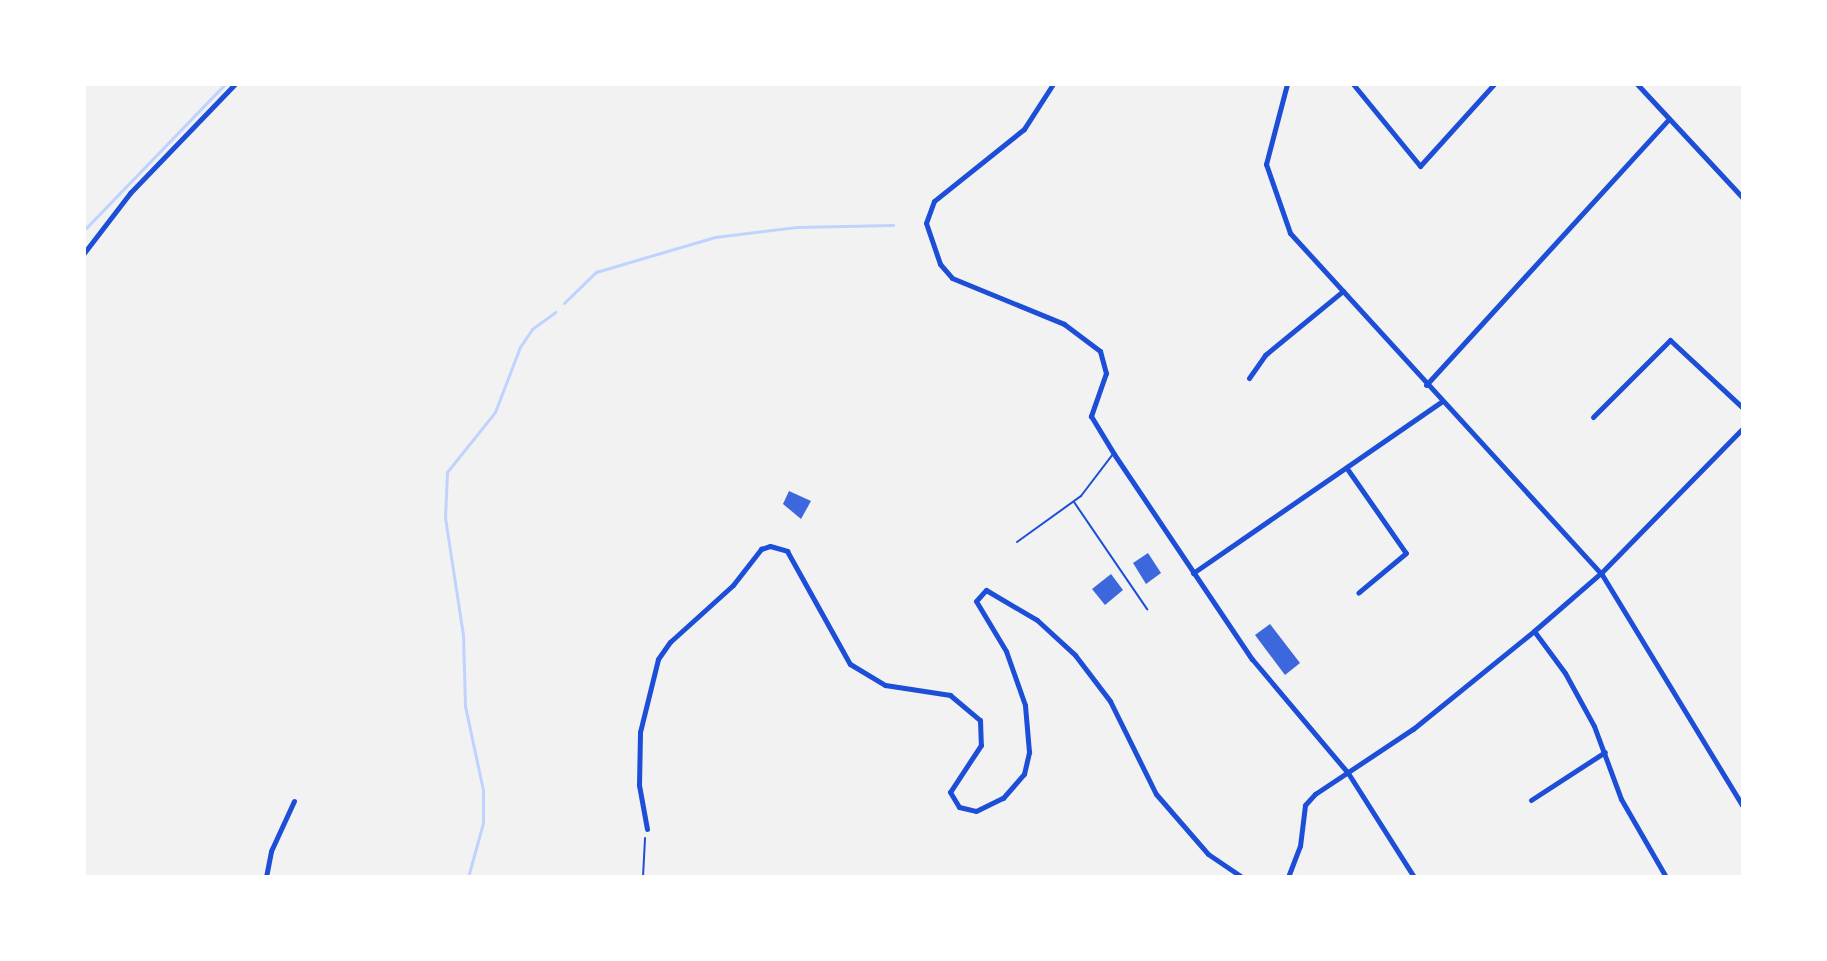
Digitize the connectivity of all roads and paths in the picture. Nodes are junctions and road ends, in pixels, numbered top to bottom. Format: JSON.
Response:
{"nodes":[{"id":1,"x":235,"y":84,"type":"edge"},
{"id":2,"x":1053,"y":84,"type":"edge"},
{"id":3,"x":1287,"y":84,"type":"edge"},
{"id":4,"x":1353,"y":84,"type":"edge"},
{"id":5,"x":1494,"y":84,"type":"edge"},
{"id":6,"x":1637,"y":84,"type":"edge"},
{"id":7,"x":1669,"y":119,"type":"junction"},
{"id":8,"x":1743,"y":198,"type":"edge"},
{"id":9,"x":84,"y":253,"type":"edge"},
{"id":10,"x":1343,"y":291,"type":"junction"},
{"id":11,"x":1249,"y":378,"type":"dead end"},
{"id":12,"x":1426,"y":385,"type":"junction"},
{"id":13,"x":1441,"y":402,"type":"junction"},
{"id":14,"x":1743,"y":408,"type":"edge"},
{"id":15,"x":1593,"y":417,"type":"dead end"},
{"id":16,"x":1743,"y":428,"type":"edge"},
{"id":17,"x":1114,"y":454,"type":"junction"},
{"id":18,"x":1348,"y":470,"type":"junction"},
{"id":19,"x":1073,"y":501,"type":"junction"},
{"id":20,"x":1017,"y":542,"type":"dead end"},
{"id":21,"x":1193,"y":573,"type":"junction"},
{"id":22,"x":1601,"y":573,"type":"junction"},
{"id":23,"x":1358,"y":593,"type":"dead end"},
{"id":24,"x":1147,"y":609,"type":"dead end"},
{"id":25,"x":1534,"y":631,"type":"junction"},
{"id":26,"x":1605,"y":752,"type":"junction"},
{"id":27,"x":1348,"y":773,"type":"junction"},
{"id":28,"x":1531,"y":800,"type":"dead end"},
{"id":29,"x":294,"y":801,"type":"dead end"},
{"id":30,"x":1743,"y":807,"type":"edge"},
{"id":31,"x":647,"y":829,"type":"joint"},
{"id":32,"x":266,"y":877,"type":"edge"},
{"id":33,"x":643,"y":877,"type":"edge"},
{"id":34,"x":1242,"y":877,"type":"edge"},
{"id":35,"x":1288,"y":877,"type":"edge"},
{"id":36,"x":1414,"y":877,"type":"edge"},
{"id":37,"x":1666,"y":877,"type":"edge"}],
"edges":[{"from":1,"to":9,"type":"street"},
{"from":2,"to":17,"type":"street"},
{"from":3,"to":10,"type":"street"},
{"from":4,"to":5,"type":"street"},
{"from":6,"to":7,"type":"street"},
{"from":7,"to":8,"type":"street"},
{"from":7,"to":12,"type":"street"},
{"from":10,"to":11,"type":"street"},
{"from":10,"to":12,"type":"street"},
{"from":12,"to":13,"type":"street"},
{"from":13,"to":18,"type":"street"},
{"from":13,"to":22,"type":"street"},
{"from":14,"to":15,"type":"street"},
{"from":16,"to":22,"type":"street"},
{"from":17,"to":19,"type":"lane"},
{"from":17,"to":21,"type":"street"},
{"from":18,"to":21,"type":"street"},
{"from":18,"to":23,"type":"street"},
{"from":19,"to":20,"type":"lane"},
{"from":19,"to":24,"type":"lane"},
{"from":21,"to":27,"type":"street"},
{"from":22,"to":25,"type":"street"},
{"from":22,"to":30,"type":"street"},
{"from":25,"to":26,"type":"street"},
{"from":25,"to":27,"type":"street"},
{"from":26,"to":28,"type":"street"},
{"from":26,"to":37,"type":"street"},
{"from":27,"to":35,"type":"street"},
{"from":27,"to":36,"type":"street"},
{"from":29,"to":32,"type":"street"},
{"from":31,"to":33,"type":"path"},
{"from":31,"to":34,"type":"street"}]}
